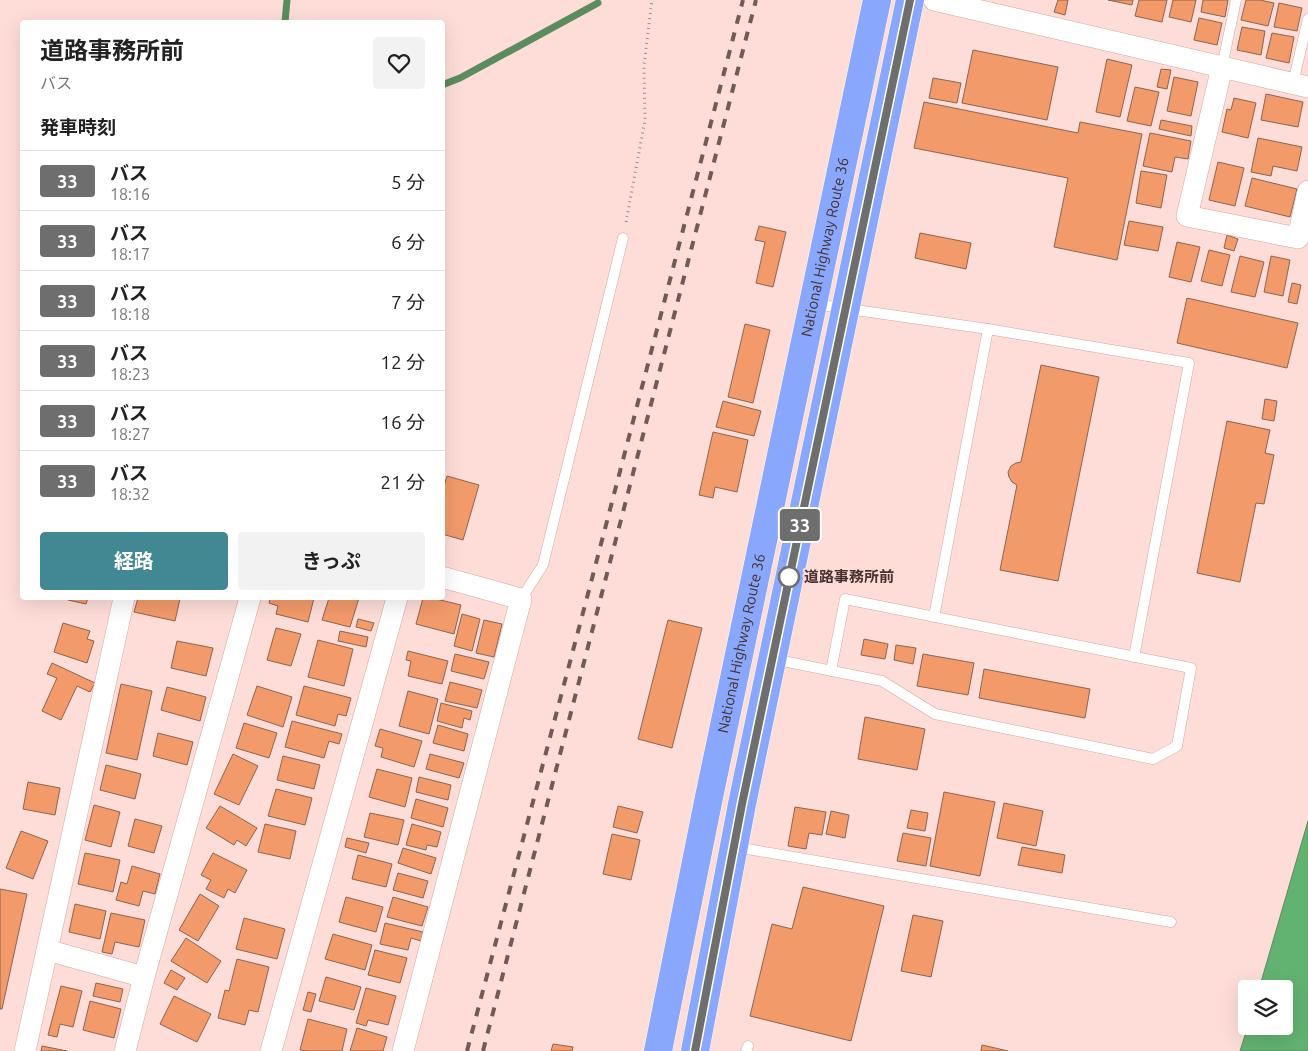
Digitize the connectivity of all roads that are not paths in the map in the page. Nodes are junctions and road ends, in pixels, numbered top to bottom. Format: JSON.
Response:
{"nodes":[{"id":1,"x":877,"y":0,"type":"edge"},
{"id":2,"x":910,"y":0,"type":"edge"},
{"id":3,"x":934,"y":0,"type":"edge"},
{"id":4,"x":1236,"y":0,"type":"edge"},
{"id":5,"x":1308,"y":19,"type":"edge"},
{"id":6,"x":1222,"y":67,"type":"junction"},
{"id":7,"x":1300,"y":85,"type":"edge"},
{"id":8,"x":1308,"y":191,"type":"edge"},
{"id":9,"x":623,"y":238,"type":"road end"},
{"id":10,"x":813,"y":304,"type":"junction"},
{"id":11,"x":845,"y":309,"type":"junction"},
{"id":12,"x":988,"y":329,"type":"junction"},
{"id":13,"x":445,"y":578,"type":"edge"},
{"id":14,"x":521,"y":599,"type":"junction"},
{"id":15,"x":124,"y":600,"type":"edge"},
{"id":16,"x":249,"y":600,"type":"edge"},
{"id":17,"x":396,"y":600,"type":"edge"},
{"id":18,"x":934,"y":617,"type":"junction"},
{"id":19,"x":1134,"y":656,"type":"junction"},
{"id":20,"x":772,"y":659,"type":"junction"},
{"id":21,"x":831,"y":670,"type":"junction"},
{"id":22,"x":726,"y":801,"type":"junction"},
{"id":23,"x":733,"y":847,"type":"junction"},
{"id":24,"x":1171,"y":922,"type":"dead end"},
{"id":25,"x":47,"y":950,"type":"junction"},
{"id":26,"x":144,"y":977,"type":"junction"},
{"id":27,"x":25,"y":1051,"type":"edge"},
{"id":28,"x":125,"y":1051,"type":"edge"},
{"id":29,"x":271,"y":1051,"type":"edge"},
{"id":30,"x":403,"y":1051,"type":"edge"},
{"id":31,"x":658,"y":1051,"type":"edge"},
{"id":32,"x":695,"y":1051,"type":"edge"}],
"edges":[{"from":1,"to":10,"type":"highway","name":"National Highway Route 36"},
{"from":2,"to":11,"type":"highway","name":"National Highway Route 36"},
{"from":3,"to":6,"type":"street"},
{"from":4,"to":6,"type":"lane"},
{"from":5,"to":7,"type":"lane"},
{"from":6,"to":7,"type":"street"},
{"from":6,"to":8,"type":"street"},
{"from":9,"to":14,"type":"lane"},
{"from":10,"to":11,"type":"lane"},
{"from":10,"to":22,"type":"highway","name":"National Highway Route 36"},
{"from":11,"to":12,"type":"lane"},
{"from":11,"to":20,"type":"highway","name":"National Highway Route 36"},
{"from":12,"to":18,"type":"lane"},
{"from":12,"to":19,"type":"lane"},
{"from":13,"to":14,"type":"street"},
{"from":14,"to":30,"type":"street"},
{"from":15,"to":25,"type":"street"},
{"from":16,"to":26,"type":"street"},
{"from":17,"to":29,"type":"street"},
{"from":18,"to":19,"type":"lane"},
{"from":18,"to":21,"type":"lane"},
{"from":19,"to":21,"type":"lane"},
{"from":20,"to":21,"type":"lane"},
{"from":20,"to":22,"type":"highway","name":"National Highway Route 36"},
{"from":22,"to":23,"type":"highway","name":"National Highway Route 36"},
{"from":22,"to":31,"type":"highway","name":"National Highway Route 36"},
{"from":23,"to":24,"type":"lane"},
{"from":23,"to":32,"type":"highway","name":"National Highway Route 36"},
{"from":25,"to":26,"type":"street"},
{"from":25,"to":27,"type":"street"},
{"from":26,"to":28,"type":"street"}]}
